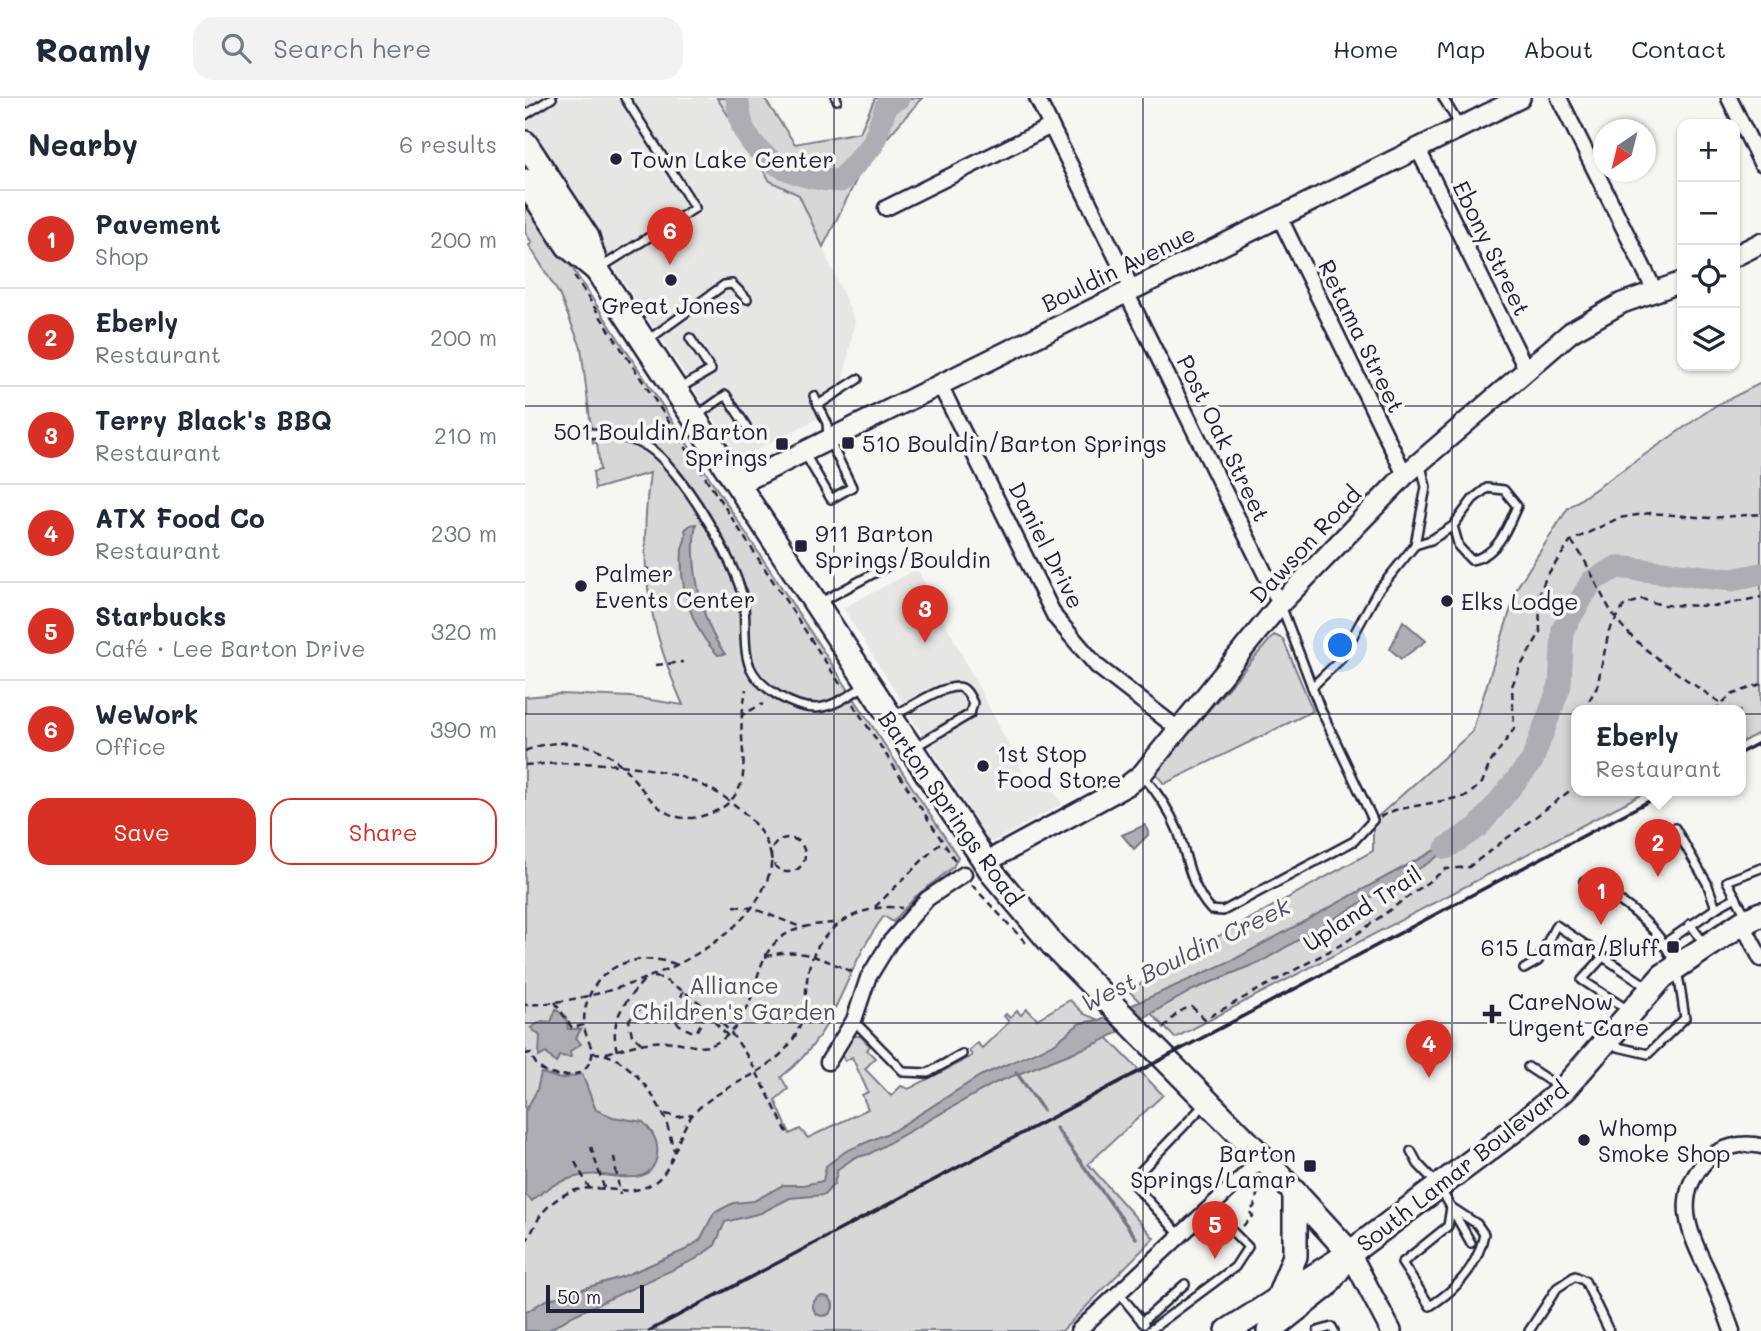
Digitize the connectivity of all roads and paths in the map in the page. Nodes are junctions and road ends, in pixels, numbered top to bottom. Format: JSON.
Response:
{"nodes":[{"id":1,"x":552,"y":98,"type":"edge"},
{"id":2,"x":625,"y":98,"type":"edge"},
{"id":3,"x":1037,"y":98,"type":"edge"},
{"id":4,"x":1443,"y":98,"type":"edge"},
{"id":5,"x":1520,"y":98,"type":"edge"},
{"id":6,"x":1559,"y":98,"type":"edge"},
{"id":7,"x":1730,"y":98,"type":"edge"},
{"id":8,"x":525,"y":115,"type":"edge"},
{"id":9,"x":1051,"y":126,"type":"junction"},
{"id":10,"x":1460,"y":127,"type":"junction"},
{"id":11,"x":525,"y":143,"type":"edge"},
{"id":12,"x":1417,"y":147,"type":"junction"},
{"id":13,"x":1761,"y":163,"type":"edge"},
{"id":14,"x":525,"y":181,"type":"edge"},
{"id":15,"x":887,"y":208,"type":"dead end"},
{"id":16,"x":1279,"y":216,"type":"junction"},
{"id":17,"x":1761,"y":243,"type":"edge"},
{"id":18,"x":1740,"y":254,"type":"edge"},
{"id":19,"x":597,"y":270,"type":"junction"},
{"id":20,"x":574,"y":276,"type":"dead end"},
{"id":21,"x":1677,"y":284,"type":"edge"},
{"id":22,"x":1129,"y":290,"type":"junction"},
{"id":23,"x":1655,"y":293,"type":"junction"},
{"id":24,"x":747,"y":299,"type":"dead end"},
{"id":25,"x":690,"y":338,"type":"dead end"},
{"id":26,"x":645,"y":342,"type":"junction"},
{"id":27,"x":1526,"y":369,"type":"junction"},
{"id":28,"x":858,"y":379,"type":"dead end"},
{"id":29,"x":939,"y":383,"type":"junction"},
{"id":30,"x":677,"y":390,"type":"junction"},
{"id":31,"x":814,"y":396,"type":"dead end"},
{"id":32,"x":818,"y":405,"type":"junction"},
{"id":33,"x":695,"y":417,"type":"junction"},
{"id":34,"x":746,"y":426,"type":"dead end"},
{"id":35,"x":591,"y":433,"type":"dead end"},
{"id":36,"x":828,"y":438,"type":"junction"},
{"id":37,"x":803,"y":450,"type":"junction"},
{"id":38,"x":1420,"y":461,"type":"junction"},
{"id":39,"x":1405,"y":475,"type":"junction"},
{"id":40,"x":739,"y":484,"type":"junction"},
{"id":41,"x":1761,"y":514,"type":"edge"},
{"id":42,"x":1453,"y":526,"type":"junction"},
{"id":43,"x":1571,"y":541,"type":"junction"},
{"id":44,"x":1415,"y":545,"type":"junction"},
{"id":45,"x":891,"y":564,"type":"dead end"},
{"id":46,"x":1761,"y":597,"type":"edge"},
{"id":47,"x":1280,"y":604,"type":"junction"},
{"id":48,"x":816,"y":605,"type":"junction"},
{"id":49,"x":1615,"y":617,"type":"junction"},
{"id":50,"x":683,"y":662,"type":"dead end"},
{"id":51,"x":656,"y":665,"type":"dead end"},
{"id":52,"x":1761,"y":684,"type":"edge"},
{"id":53,"x":867,"y":685,"type":"junction"},
{"id":54,"x":841,"y":687,"type":"dead end"},
{"id":55,"x":1312,"y":687,"type":"junction"},
{"id":56,"x":747,"y":689,"type":"dead end"},
{"id":57,"x":1721,"y":703,"type":"joint"},
{"id":58,"x":763,"y":704,"type":"dead end"},
{"id":59,"x":1586,"y":705,"type":"edge"},
{"id":60,"x":855,"y":707,"type":"dead end"},
{"id":61,"x":742,"y":715,"type":"junction"},
{"id":62,"x":889,"y":718,"type":"junction"},
{"id":63,"x":1178,"y":729,"type":"junction"},
{"id":64,"x":910,"y":750,"type":"junction"},
{"id":65,"x":525,"y":751,"type":"edge"},
{"id":66,"x":525,"y":765,"type":"edge"},
{"id":67,"x":623,"y":765,"type":"junction"},
{"id":68,"x":1142,"y":774,"type":"junction"},
{"id":69,"x":1571,"y":790,"type":"edge"},
{"id":70,"x":730,"y":801,"type":"junction"},
{"id":71,"x":1373,"y":820,"type":"junction"},
{"id":72,"x":1675,"y":828,"type":"dead end"},
{"id":73,"x":942,"y":841,"type":"junction"},
{"id":74,"x":772,"y":858,"type":"junction"},
{"id":75,"x":954,"y":860,"type":"dead end"},
{"id":76,"x":974,"y":868,"type":"junction"},
{"id":77,"x":1761,"y":868,"type":"edge"},
{"id":78,"x":1584,"y":881,"type":"dead end"},
{"id":79,"x":974,"y":887,"type":"dead end"},
{"id":80,"x":1736,"y":897,"type":"junction"},
{"id":81,"x":734,"y":906,"type":"dead end"},
{"id":82,"x":752,"y":908,"type":"junction"},
{"id":83,"x":873,"y":908,"type":"junction"},
{"id":84,"x":903,"y":908,"type":"dead end"},
{"id":85,"x":1716,"y":908,"type":"junction"},
{"id":86,"x":1750,"y":919,"type":"edge"},
{"id":87,"x":839,"y":923,"type":"junction"},
{"id":88,"x":1690,"y":924,"type":"junction"},
{"id":89,"x":798,"y":926,"type":"junction"},
{"id":90,"x":1662,"y":945,"type":"junction"},
{"id":91,"x":1706,"y":947,"type":"junction"},
{"id":92,"x":1034,"y":951,"type":"dead end"},
{"id":93,"x":813,"y":956,"type":"junction"},
{"id":94,"x":765,"y":957,"type":"junction"},
{"id":95,"x":1603,"y":957,"type":"junction"},
{"id":96,"x":1761,"y":959,"type":"edge"},
{"id":97,"x":678,"y":965,"type":"junction"},
{"id":98,"x":1676,"y":968,"type":"junction"},
{"id":99,"x":1524,"y":969,"type":"dead end"},
{"id":100,"x":857,"y":974,"type":"dead end"},
{"id":101,"x":651,"y":977,"type":"junction"},
{"id":102,"x":646,"y":979,"type":"junction"},
{"id":103,"x":1652,"y":989,"type":"junction"},
{"id":104,"x":684,"y":991,"type":"junction"},
{"id":105,"x":590,"y":993,"type":"junction"},
{"id":106,"x":554,"y":1002,"type":"junction"},
{"id":107,"x":525,"y":1005,"type":"edge"},
{"id":108,"x":706,"y":1013,"type":"junction"},
{"id":109,"x":1631,"y":1013,"type":"junction"},
{"id":110,"x":721,"y":1019,"type":"junction"},
{"id":111,"x":854,"y":1020,"type":"junction"},
{"id":112,"x":717,"y":1023,"type":"junction"},
{"id":113,"x":584,"y":1025,"type":"junction"},
{"id":114,"x":731,"y":1031,"type":"junction"},
{"id":115,"x":727,"y":1035,"type":"junction"},
{"id":116,"x":1155,"y":1035,"type":"junction"},
{"id":117,"x":641,"y":1043,"type":"junction"},
{"id":118,"x":1604,"y":1044,"type":"junction"},
{"id":119,"x":617,"y":1051,"type":"junction"},
{"id":120,"x":525,"y":1052,"type":"edge"},
{"id":121,"x":593,"y":1053,"type":"junction"},
{"id":122,"x":607,"y":1053,"type":"junction"},
{"id":123,"x":962,"y":1054,"type":"dead end"},
{"id":124,"x":525,"y":1061,"type":"edge"},
{"id":125,"x":828,"y":1062,"type":"dead end"},
{"id":126,"x":1528,"y":1067,"type":"dead end"},
{"id":127,"x":755,"y":1072,"type":"junction"},
{"id":128,"x":1563,"y":1090,"type":"junction"},
{"id":129,"x":1206,"y":1102,"type":"junction"},
{"id":130,"x":663,"y":1113,"type":"junction"},
{"id":131,"x":692,"y":1114,"type":"junction"},
{"id":132,"x":787,"y":1134,"type":"dead end"},
{"id":133,"x":1761,"y":1146,"type":"edge"},
{"id":134,"x":591,"y":1147,"type":"dead end"},
{"id":135,"x":674,"y":1150,"type":"junction"},
{"id":136,"x":1411,"y":1151,"type":"dead end"},
{"id":137,"x":614,"y":1157,"type":"dead end"},
{"id":138,"x":1263,"y":1158,"type":"junction"},
{"id":139,"x":575,"y":1162,"type":"dead end"},
{"id":140,"x":604,"y":1186,"type":"junction"},
{"id":141,"x":1439,"y":1186,"type":"junction"},
{"id":142,"x":590,"y":1189,"type":"junction"},
{"id":143,"x":619,"y":1189,"type":"junction"},
{"id":144,"x":605,"y":1191,"type":"dead end"},
{"id":145,"x":1258,"y":1191,"type":"dead end"},
{"id":146,"x":1295,"y":1193,"type":"junction"},
{"id":147,"x":620,"y":1195,"type":"dead end"},
{"id":148,"x":1451,"y":1206,"type":"junction"},
{"id":149,"x":1209,"y":1208,"type":"junction"},
{"id":150,"x":1243,"y":1226,"type":"dead end"},
{"id":151,"x":1180,"y":1235,"type":"junction"},
{"id":152,"x":525,"y":1242,"type":"edge"},
{"id":153,"x":1471,"y":1243,"type":"dead end"},
{"id":154,"x":1350,"y":1253,"type":"junction"},
{"id":155,"x":1185,"y":1284,"type":"dead end"},
{"id":156,"x":1118,"y":1292,"type":"junction"},
{"id":157,"x":1278,"y":1299,"type":"junction"},
{"id":158,"x":1142,"y":1322,"type":"junction"},
{"id":159,"x":1281,"y":1328,"type":"edge"},
{"id":160,"x":1078,"y":1331,"type":"edge"},
{"id":161,"x":1149,"y":1331,"type":"edge"},
{"id":162,"x":1229,"y":1331,"type":"edge"},
{"id":163,"x":1318,"y":1331,"type":"edge"},
{"id":164,"x":1334,"y":1331,"type":"edge"},
{"id":165,"x":1391,"y":1331,"type":"edge"},
{"id":166,"x":1529,"y":1331,"type":"edge"},
{"id":167,"x":1609,"y":1331,"type":"edge"},
{"id":168,"x":1732,"y":1331,"type":"edge"}],
"edges":[{"from":1,"to":8,"type":"lane"},
{"from":2,"to":19,"type":"lane"},
{"from":3,"to":9,"type":"street","name":"Post Oak Street"},
{"from":4,"to":10,"type":"lane"},
{"from":5,"to":10,"type":"street","name":"Bouldin Avenue"},
{"from":6,"to":23,"type":"street"},
{"from":7,"to":13,"type":"street"},
{"from":9,"to":15,"type":"street"},
{"from":9,"to":22,"type":"street","name":"Post Oak Street"},
{"from":10,"to":12,"type":"street","name":"Bouldin Avenue"},
{"from":11,"to":19,"type":"main road","name":"Barton Springs Road"},
{"from":12,"to":16,"type":"street","name":"Bouldin Avenue"},
{"from":12,"to":27,"type":"street","name":"Ebony Street"},
{"from":14,"to":19,"type":"main road","name":"Barton Springs Road"},
{"from":16,"to":22,"type":"street","name":"Bouldin Avenue"},
{"from":16,"to":39,"type":"street","name":"Retama Street"},
{"from":17,"to":18,"type":"street"},
{"from":19,"to":26,"type":"main road","name":"Barton Springs Road"},
{"from":20,"to":54,"type":"path"},
{"from":21,"to":23,"type":"street","name":"Dawson Road"},
{"from":22,"to":29,"type":"street","name":"Bouldin Avenue"},
{"from":22,"to":47,"type":"street","name":"Post Oak Street"},
{"from":23,"to":27,"type":"street","name":"Dawson Road"},
{"from":24,"to":26,"type":"lane"},
{"from":25,"to":30,"type":"lane"},
{"from":26,"to":30,"type":"main road","name":"Barton Springs Road"},
{"from":27,"to":38,"type":"street","name":"Dawson Road"},
{"from":28,"to":32,"type":"lane"},
{"from":29,"to":36,"type":"street","name":"Bouldin Avenue"},
{"from":29,"to":63,"type":"street","name":"Daniel Drive"},
{"from":30,"to":33,"type":"main road","name":"Barton Springs Road"},
{"from":31,"to":32,"type":"lane"},
{"from":32,"to":36,"type":"lane"},
{"from":33,"to":34,"type":"lane"},
{"from":33,"to":40,"type":"main road","name":"Barton Springs Road"},
{"from":35,"to":53,"type":"lane"},
{"from":36,"to":37,"type":"street","name":"Bouldin Avenue"},
{"from":36,"to":37,"type":"lane"},
{"from":37,"to":40,"type":"street","name":"Bouldin Avenue"},
{"from":38,"to":39,"type":"street","name":"Dawson Road"},
{"from":38,"to":44,"type":"lane"},
{"from":39,"to":47,"type":"street","name":"Dawson Road"},
{"from":40,"to":48,"type":"main road","name":"Barton Springs Road"},
{"from":41,"to":43,"type":"path"},
{"from":42,"to":42,"type":"lane"},
{"from":42,"to":44,"type":"lane"},
{"from":43,"to":49,"type":"path"},
{"from":43,"to":71,"type":"path"},
{"from":44,"to":55,"type":"lane"},
{"from":45,"to":48,"type":"lane"},
{"from":46,"to":49,"type":"path"},
{"from":47,"to":55,"type":"lane"},
{"from":47,"to":63,"type":"street","name":"Dawson Road"},
{"from":48,"to":53,"type":"main road","name":"Barton Springs Road"},
{"from":49,"to":57,"type":"path"},
{"from":49,"to":59,"type":"path"},
{"from":50,"to":51,"type":"path"},
{"from":52,"to":57,"type":"path"},
{"from":53,"to":62,"type":"main road","name":"Barton Springs Road"},
{"from":55,"to":71,"type":"lane"},
{"from":56,"to":61,"type":"path"},
{"from":58,"to":61,"type":"path"},
{"from":60,"to":73,"type":"path"},
{"from":61,"to":70,"type":"path"},
{"from":62,"to":64,"type":"main road","name":"Barton Springs Road"},
{"from":62,"to":64,"type":"lane"},
{"from":63,"to":68,"type":"street","name":"Dawson Road"},
{"from":64,"to":76,"type":"main road","name":"Barton Springs Road"},
{"from":65,"to":67,"type":"path"},
{"from":66,"to":67,"type":"path"},
{"from":67,"to":70,"type":"path"},
{"from":67,"to":70,"type":"path"},
{"from":68,"to":71,"type":"lane"},
{"from":68,"to":76,"type":"street","name":"Dawson Road"},
{"from":69,"to":116,"type":"path","name":"Upland Trail"},
{"from":70,"to":74,"type":"path"},
{"from":72,"to":85,"type":"lane"},
{"from":73,"to":75,"type":"path"},
{"from":73,"to":83,"type":"path"},
{"from":74,"to":74,"type":"path"},
{"from":74,"to":82,"type":"path"},
{"from":76,"to":111,"type":"street","name":"Dawson Road"},
{"from":76,"to":116,"type":"main road","name":"Barton Springs Road"},
{"from":77,"to":80,"type":"lane"},
{"from":78,"to":90,"type":"lane"},
{"from":79,"to":92,"type":"path"},
{"from":80,"to":85,"type":"lane"},
{"from":80,"to":86,"type":"lane"},
{"from":81,"to":82,"type":"path"},
{"from":82,"to":89,"type":"path"},
{"from":82,"to":97,"type":"path"},
{"from":83,"to":84,"type":"path"},
{"from":83,"to":87,"type":"path"},
{"from":85,"to":88,"type":"lane"},
{"from":86,"to":91,"type":"main road","name":"South Lamar Boulevard"},
{"from":86,"to":96,"type":"street"},
{"from":87,"to":89,"type":"path"},
{"from":87,"to":93,"type":"path"},
{"from":88,"to":90,"type":"lane"},
{"from":88,"to":91,"type":"lane"},
{"from":89,"to":94,"type":"path"},
{"from":90,"to":98,"type":"lane"},
{"from":91,"to":98,"type":"main road","name":"South Lamar Boulevard"},
{"from":93,"to":94,"type":"path"},
{"from":93,"to":100,"type":"path"},
{"from":93,"to":127,"type":"path"},
{"from":94,"to":114,"type":"path"},
{"from":95,"to":99,"type":"lane"},
{"from":95,"to":103,"type":"lane"},
{"from":95,"to":109,"type":"lane"},
{"from":97,"to":101,"type":"path"},
{"from":97,"to":105,"type":"path"},
{"from":98,"to":103,"type":"main road","name":"South Lamar Boulevard"},
{"from":98,"to":118,"type":"lane"},
{"from":101,"to":102,"type":"path"},
{"from":101,"to":104,"type":"path"},
{"from":102,"to":105,"type":"path"},
{"from":102,"to":119,"type":"path"},
{"from":103,"to":109,"type":"main road","name":"South Lamar Boulevard"},
{"from":104,"to":108,"type":"path"},
{"from":104,"to":110,"type":"path"},
{"from":105,"to":106,"type":"path"},
{"from":105,"to":113,"type":"path"},
{"from":106,"to":107,"type":"path"},
{"from":106,"to":113,"type":"path"},
{"from":108,"to":112,"type":"path"},
{"from":108,"to":117,"type":"path"},
{"from":109,"to":118,"type":"main road","name":"South Lamar Boulevard"},
{"from":110,"to":112,"type":"path"},
{"from":110,"to":114,"type":"path"},
{"from":111,"to":123,"type":"lane"},
{"from":111,"to":125,"type":"street","name":"Dawson Road"},
{"from":112,"to":115,"type":"path"},
{"from":113,"to":121,"type":"path"},
{"from":114,"to":115,"type":"path"},
{"from":114,"to":127,"type":"path"},
{"from":115,"to":117,"type":"path"},
{"from":116,"to":129,"type":"main road","name":"Barton Springs Road"},
{"from":117,"to":119,"type":"path"},
{"from":118,"to":128,"type":"main road","name":"South Lamar Boulevard"},
{"from":119,"to":122,"type":"path"},
{"from":120,"to":121,"type":"path"},
{"from":120,"to":124,"type":"path"},
{"from":121,"to":122,"type":"path"},
{"from":122,"to":130,"type":"path"},
{"from":126,"to":128,"type":"lane"},
{"from":127,"to":131,"type":"path"},
{"from":127,"to":132,"type":"path"},
{"from":128,"to":141,"type":"main road","name":"South Lamar Boulevard"},
{"from":129,"to":138,"type":"main road","name":"Barton Springs Road"},
{"from":129,"to":151,"type":"lane"},
{"from":130,"to":131,"type":"path"},
{"from":130,"to":135,"type":"path"},
{"from":131,"to":135,"type":"path"},
{"from":133,"to":168,"type":"street"},
{"from":134,"to":140,"type":"path"},
{"from":135,"to":143,"type":"path"},
{"from":136,"to":141,"type":"lane"},
{"from":137,"to":143,"type":"path"},
{"from":138,"to":146,"type":"main road","name":"Barton Springs Road"},
{"from":138,"to":149,"type":"street"},
{"from":139,"to":142,"type":"path"},
{"from":140,"to":142,"type":"path"},
{"from":140,"to":143,"type":"path"},
{"from":140,"to":144,"type":"path"},
{"from":141,"to":148,"type":"lane"},
{"from":141,"to":154,"type":"main road","name":"South Lamar Boulevard"},
{"from":142,"to":152,"type":"path"},
{"from":143,"to":147,"type":"path"},
{"from":145,"to":150,"type":"path"},
{"from":146,"to":154,"type":"main road","name":"Barton Springs Road"},
{"from":146,"to":157,"type":"main road"},
{"from":148,"to":148,"type":"lane"},
{"from":148,"to":153,"type":"lane"},
{"from":149,"to":151,"type":"street"},
{"from":149,"to":161,"type":"lane"},
{"from":151,"to":156,"type":"street"},
{"from":154,"to":157,"type":"main road","name":"South Lamar Boulevard"},
{"from":154,"to":159,"type":"main road","name":"South Lamar Boulevard"},
{"from":154,"to":165,"type":"street","name":"Barton Springs Road"},
{"from":155,"to":158,"type":"lane"},
{"from":156,"to":158,"type":"lane"},
{"from":156,"to":160,"type":"street"},
{"from":157,"to":162,"type":"main road","name":"South Lamar Boulevard"},
{"from":158,"to":161,"type":"lane"},
{"from":163,"to":164,"type":"lane"},
{"from":166,"to":167,"type":"lane"}]}
